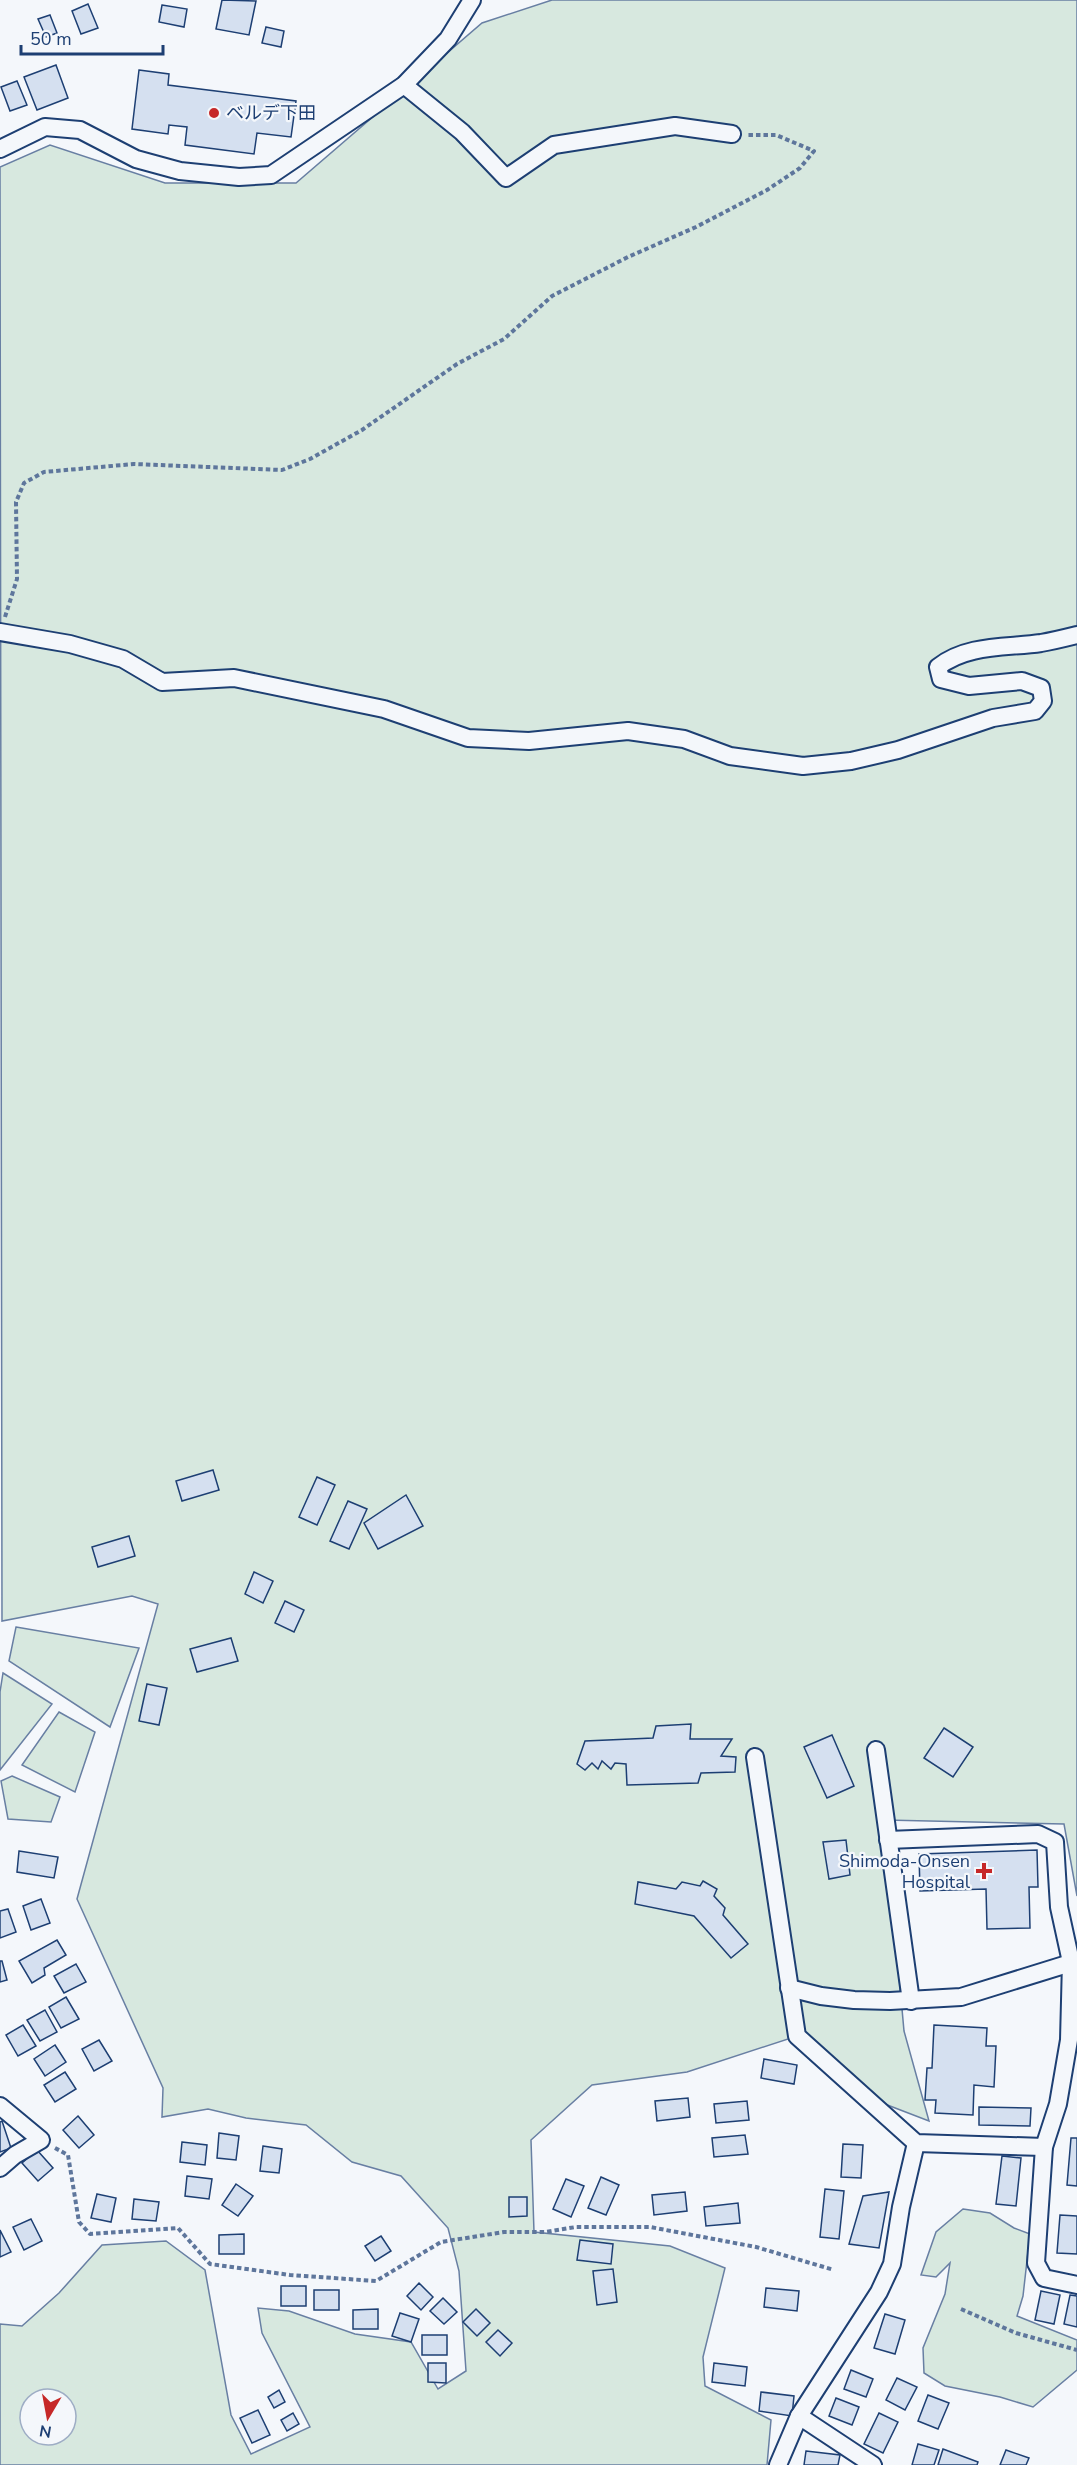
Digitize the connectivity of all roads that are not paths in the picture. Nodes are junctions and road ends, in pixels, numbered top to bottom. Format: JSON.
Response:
{"nodes":[{"id":1,"x":472,"y":0,"type":"edge"},
{"id":2,"x":404,"y":85,"type":"junction"},
{"id":3,"x":732,"y":134,"type":"road end"},
{"id":4,"x":0,"y":149,"type":"edge"},
{"id":5,"x":0,"y":632,"type":"edge"},
{"id":6,"x":1077,"y":635,"type":"edge"},
{"id":7,"x":876,"y":1750,"type":"dead end"},
{"id":8,"x":755,"y":1757,"type":"dead end"},
{"id":9,"x":888,"y":1840,"type":"junction"},
{"id":10,"x":1074,"y":1962,"type":"edge"},
{"id":11,"x":789,"y":1988,"type":"junction"},
{"id":12,"x":911,"y":2001,"type":"junction"},
{"id":13,"x":0,"y":2106,"type":"edge"},
{"id":14,"x":916,"y":2143,"type":"junction"},
{"id":15,"x":1044,"y":2147,"type":"junction"},
{"id":16,"x":0,"y":2168,"type":"edge"},
{"id":17,"x":1077,"y":2285,"type":"edge"},
{"id":18,"x":799,"y":2415,"type":"junction"},
{"id":19,"x":778,"y":2465,"type":"edge"},
{"id":20,"x":873,"y":2465,"type":"edge"}],
"edges":[{"from":1,"to":2,"type":"street"},
{"from":2,"to":3,"type":"street"},
{"from":2,"to":4,"type":"street"},
{"from":5,"to":6,"type":"street"},
{"from":7,"to":9,"type":"street"},
{"from":8,"to":11,"type":"street"},
{"from":9,"to":10,"type":"street"},
{"from":9,"to":12,"type":"street"},
{"from":10,"to":12,"type":"street"},
{"from":10,"to":15,"type":"street"},
{"from":11,"to":12,"type":"street"},
{"from":11,"to":14,"type":"street"},
{"from":13,"to":16,"type":"street"},
{"from":14,"to":15,"type":"street"},
{"from":14,"to":18,"type":"street"},
{"from":15,"to":17,"type":"street"},
{"from":18,"to":19,"type":"street"},
{"from":18,"to":20,"type":"street"}]}
